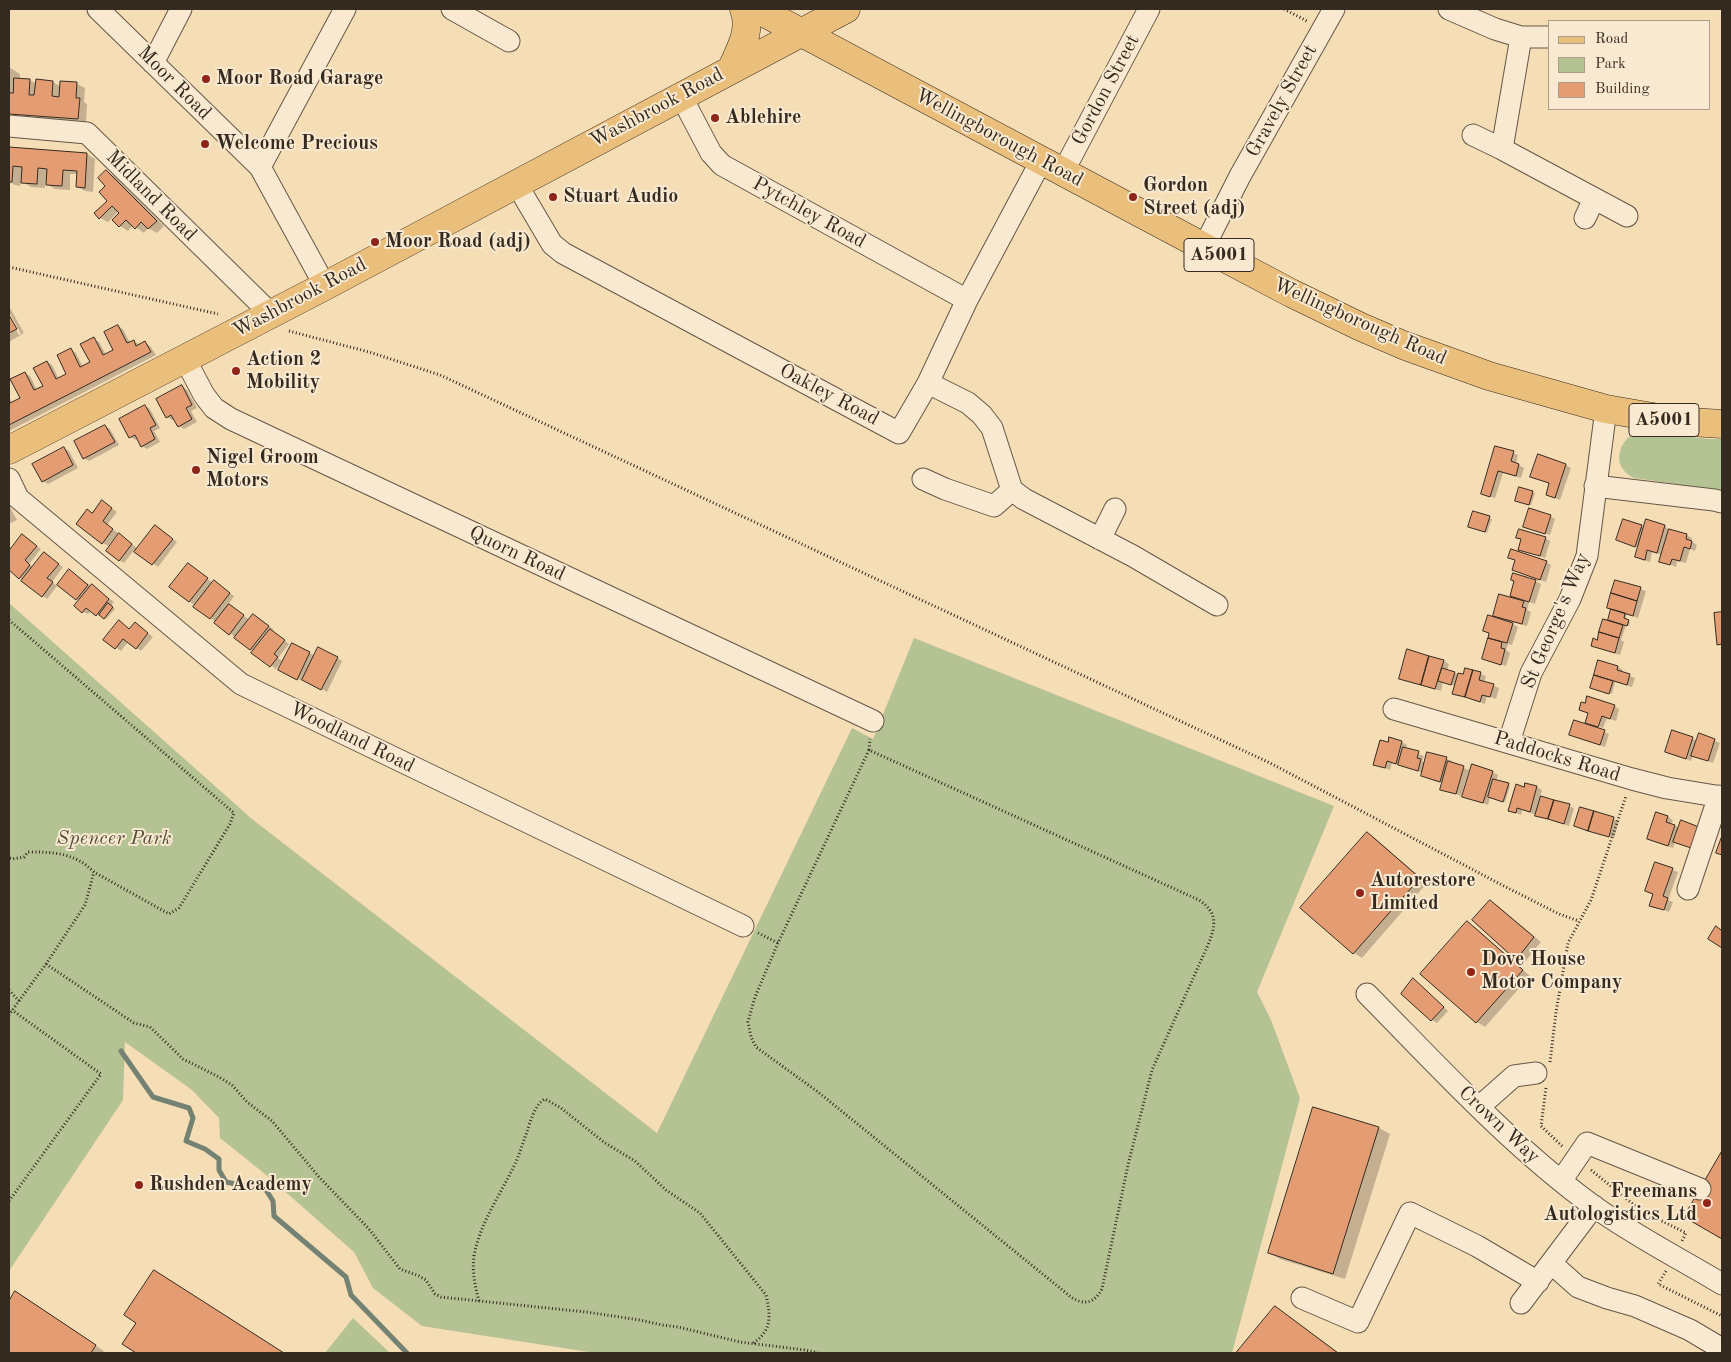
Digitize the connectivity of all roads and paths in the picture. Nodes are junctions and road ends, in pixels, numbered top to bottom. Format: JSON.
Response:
{"nodes":[{"id":1,"x":98,"y":9,"type":"edge"},
{"id":2,"x":181,"y":9,"type":"edge"},
{"id":3,"x":346,"y":9,"type":"edge"},
{"id":4,"x":452,"y":9,"type":"edge"},
{"id":5,"x":744,"y":9,"type":"edge"},
{"id":6,"x":757,"y":9,"type":"edge"},
{"id":7,"x":848,"y":9,"type":"edge"},
{"id":8,"x":1149,"y":9,"type":"edge"},
{"id":9,"x":1284,"y":9,"type":"edge"},
{"id":10,"x":1334,"y":9,"type":"edge"},
{"id":11,"x":1449,"y":9,"type":"edge"},
{"id":12,"x":1323,"y":29,"type":"junction"},
{"id":13,"x":802,"y":32,"type":"junction"},
{"id":14,"x":1521,"y":37,"type":"junction"},
{"id":15,"x":1548,"y":37,"type":"edge"},
{"id":16,"x":509,"y":41,"type":"dead end"},
{"id":17,"x":849,"y":58,"type":"junction"},
{"id":18,"x":153,"y":63,"type":"junction"},
{"id":19,"x":732,"y":68,"type":"junction"},
{"id":20,"x":681,"y":96,"type":"junction"},
{"id":21,"x":9,"y":126,"type":"edge"},
{"id":22,"x":1473,"y":135,"type":"dead end"},
{"id":23,"x":1502,"y":149,"type":"junction"},
{"id":24,"x":1052,"y":166,"type":"junction"},
{"id":25,"x":260,"y":167,"type":"junction"},
{"id":26,"x":516,"y":183,"type":"junction"},
{"id":27,"x":1594,"y":199,"type":"junction"},
{"id":28,"x":1627,"y":216,"type":"dead end"},
{"id":29,"x":1585,"y":218,"type":"dead end"},
{"id":30,"x":1204,"y":247,"type":"junction"},
{"id":31,"x":9,"y":267,"type":"edge"},
{"id":32,"x":325,"y":286,"type":"junction"},
{"id":33,"x":967,"y":300,"type":"junction"},
{"id":34,"x":218,"y":314,"type":"dead end"},
{"id":35,"x":279,"y":322,"type":"junction"},
{"id":36,"x":185,"y":358,"type":"junction"},
{"id":37,"x":928,"y":383,"type":"junction"},
{"id":38,"x":1606,"y":409,"type":"junction"},
{"id":39,"x":1722,"y":424,"type":"edge"},
{"id":40,"x":9,"y":450,"type":"edge"},
{"id":41,"x":9,"y":479,"type":"edge"},
{"id":42,"x":923,"y":479,"type":"dead end"},
{"id":43,"x":1595,"y":486,"type":"junction"},
{"id":44,"x":1012,"y":490,"type":"junction"},
{"id":45,"x":1722,"y":502,"type":"edge"},
{"id":46,"x":1115,"y":509,"type":"dead end"},
{"id":47,"x":1100,"y":539,"type":"junction"},
{"id":48,"x":1217,"y":605,"type":"dead end"},
{"id":49,"x":9,"y":620,"type":"edge"},
{"id":50,"x":1394,"y":709,"type":"dead end"},
{"id":51,"x":873,"y":721,"type":"joint"},
{"id":52,"x":1509,"y":742,"type":"junction"},
{"id":53,"x":869,"y":750,"type":"junction"},
{"id":54,"x":1632,"y":779,"type":"junction"},
{"id":55,"x":1720,"y":796,"type":"edge"},
{"id":56,"x":9,"y":858,"type":"edge"},
{"id":57,"x":94,"y":872,"type":"junction"},
{"id":58,"x":1688,"y":889,"type":"dead end"},
{"id":59,"x":1579,"y":922,"type":"junction"},
{"id":60,"x":743,"y":926,"type":"dead end"},
{"id":61,"x":46,"y":964,"type":"junction"},
{"id":62,"x":9,"y":990,"type":"edge"},
{"id":63,"x":1367,"y":994,"type":"dead end"},
{"id":64,"x":19,"y":1001,"type":"junction"},
{"id":65,"x":12,"y":1010,"type":"junction"},
{"id":66,"x":9,"y":1015,"type":"edge"},
{"id":67,"x":1544,"y":1073,"type":"junction"},
{"id":68,"x":1479,"y":1107,"type":"junction"},
{"id":69,"x":1562,"y":1146,"type":"dead end"},
{"id":70,"x":1585,"y":1165,"type":"dead end"},
{"id":71,"x":1561,"y":1181,"type":"junction"},
{"id":72,"x":1700,"y":1189,"type":"dead end"},
{"id":73,"x":9,"y":1200,"type":"edge"},
{"id":74,"x":1594,"y":1206,"type":"junction"},
{"id":75,"x":1679,"y":1246,"type":"dead end"},
{"id":76,"x":1551,"y":1264,"type":"junction"},
{"id":77,"x":1668,"y":1267,"type":"dead end"},
{"id":78,"x":1538,"y":1282,"type":"junction"},
{"id":79,"x":1722,"y":1284,"type":"edge"},
{"id":80,"x":1302,"y":1298,"type":"dead end"},
{"id":81,"x":479,"y":1301,"type":"junction"},
{"id":82,"x":1521,"y":1303,"type":"dead end"},
{"id":83,"x":1722,"y":1316,"type":"edge"},
{"id":84,"x":751,"y":1344,"type":"junction"},
{"id":85,"x":1722,"y":1349,"type":"edge"},
{"id":86,"x":818,"y":1353,"type":"edge"}],
"edges":[{"from":1,"to":18,"type":"street","name":"Moor Road"},
{"from":2,"to":18,"type":"street"},
{"from":3,"to":25,"type":"street"},
{"from":4,"to":16,"type":"street"},
{"from":5,"to":19,"type":"main road"},
{"from":6,"to":13,"type":"main road","name":"Wellingborough Road","number":"A5001"},
{"from":7,"to":13,"type":"main road","name":"Washbrook Road"},
{"from":7,"to":17,"type":"main road"},
{"from":8,"to":24,"type":"street","name":"Gordon Street"},
{"from":9,"to":12,"type":"path"},
{"from":10,"to":12,"type":"street","name":"Gravely Street"},
{"from":11,"to":14,"type":"street"},
{"from":12,"to":30,"type":"street","name":"Gravely Street"},
{"from":13,"to":17,"type":"main road","name":"Wellingborough Road","number":"A5001"},
{"from":13,"to":19,"type":"main road","name":"Washbrook Road"},
{"from":14,"to":15,"type":"street"},
{"from":14,"to":23,"type":"street"},
{"from":17,"to":24,"type":"main road","name":"Wellingborough Road","number":"A5001"},
{"from":18,"to":25,"type":"street","name":"Moor Road"},
{"from":19,"to":20,"type":"main road","name":"Washbrook Road"},
{"from":20,"to":26,"type":"main road","name":"Washbrook Road"},
{"from":20,"to":33,"type":"street","name":"Pytchley Road"},
{"from":21,"to":35,"type":"street","name":"Midland Road"},
{"from":22,"to":23,"type":"street"},
{"from":23,"to":27,"type":"street"},
{"from":24,"to":30,"type":"main road","name":"Wellingborough Road","number":"A5001"},
{"from":24,"to":33,"type":"street","name":"Oakley Road"},
{"from":25,"to":32,"type":"street","name":"Moor Road"},
{"from":26,"to":32,"type":"main road","name":"Washbrook Road"},
{"from":26,"to":37,"type":"street","name":"Oakley Road"},
{"from":27,"to":28,"type":"street"},
{"from":27,"to":29,"type":"street"},
{"from":30,"to":38,"type":"main road","name":"Wellingborough Road","number":"A5001"},
{"from":31,"to":34,"type":"path"},
{"from":32,"to":35,"type":"main road","name":"Washbrook Road"},
{"from":33,"to":37,"type":"street","name":"Oakley Road"},
{"from":35,"to":36,"type":"main road","name":"Washbrook Road"},
{"from":35,"to":59,"type":"path"},
{"from":36,"to":40,"type":"main road","name":"Washbrook Road"},
{"from":36,"to":51,"type":"street","name":"Quorn Road"},
{"from":37,"to":44,"type":"street"},
{"from":38,"to":39,"type":"main road","name":"Wellingborough Road","number":"A5001"},
{"from":38,"to":43,"type":"street","name":"St George's Way"},
{"from":41,"to":60,"type":"street","name":"Woodland Road"},
{"from":42,"to":44,"type":"street"},
{"from":43,"to":45,"type":"street"},
{"from":43,"to":52,"type":"street","name":"St George's Way"},
{"from":44,"to":47,"type":"street"},
{"from":46,"to":47,"type":"street"},
{"from":47,"to":48,"type":"street"},
{"from":49,"to":57,"type":"path"},
{"from":50,"to":52,"type":"street","name":"Paddocks Road"},
{"from":51,"to":53,"type":"path"},
{"from":52,"to":54,"type":"street","name":"Paddocks Road"},
{"from":53,"to":53,"type":"path"},
{"from":54,"to":55,"type":"street","name":"Paddocks Road"},
{"from":54,"to":59,"type":"path"},
{"from":55,"to":58,"type":"street"},
{"from":56,"to":57,"type":"path"},
{"from":57,"to":61,"type":"path"},
{"from":59,"to":67,"type":"path"},
{"from":61,"to":64,"type":"path"},
{"from":61,"to":81,"type":"path"},
{"from":62,"to":64,"type":"path"},
{"from":63,"to":68,"type":"street","name":"Crown Way"},
{"from":64,"to":65,"type":"path"},
{"from":65,"to":66,"type":"path"},
{"from":65,"to":73,"type":"path"},
{"from":67,"to":68,"type":"street"},
{"from":67,"to":69,"type":"path"},
{"from":68,"to":71,"type":"street","name":"Crown Way"},
{"from":70,"to":75,"type":"path"},
{"from":71,"to":72,"type":"street"},
{"from":71,"to":74,"type":"street","name":"Crown Way"},
{"from":74,"to":76,"type":"street"},
{"from":74,"to":79,"type":"street","name":"Crown Way"},
{"from":76,"to":78,"type":"street"},
{"from":76,"to":85,"type":"street"},
{"from":77,"to":83,"type":"path"},
{"from":78,"to":80,"type":"street"},
{"from":78,"to":82,"type":"street"},
{"from":81,"to":84,"type":"path"},
{"from":81,"to":84,"type":"path"},
{"from":84,"to":86,"type":"path"}]}
